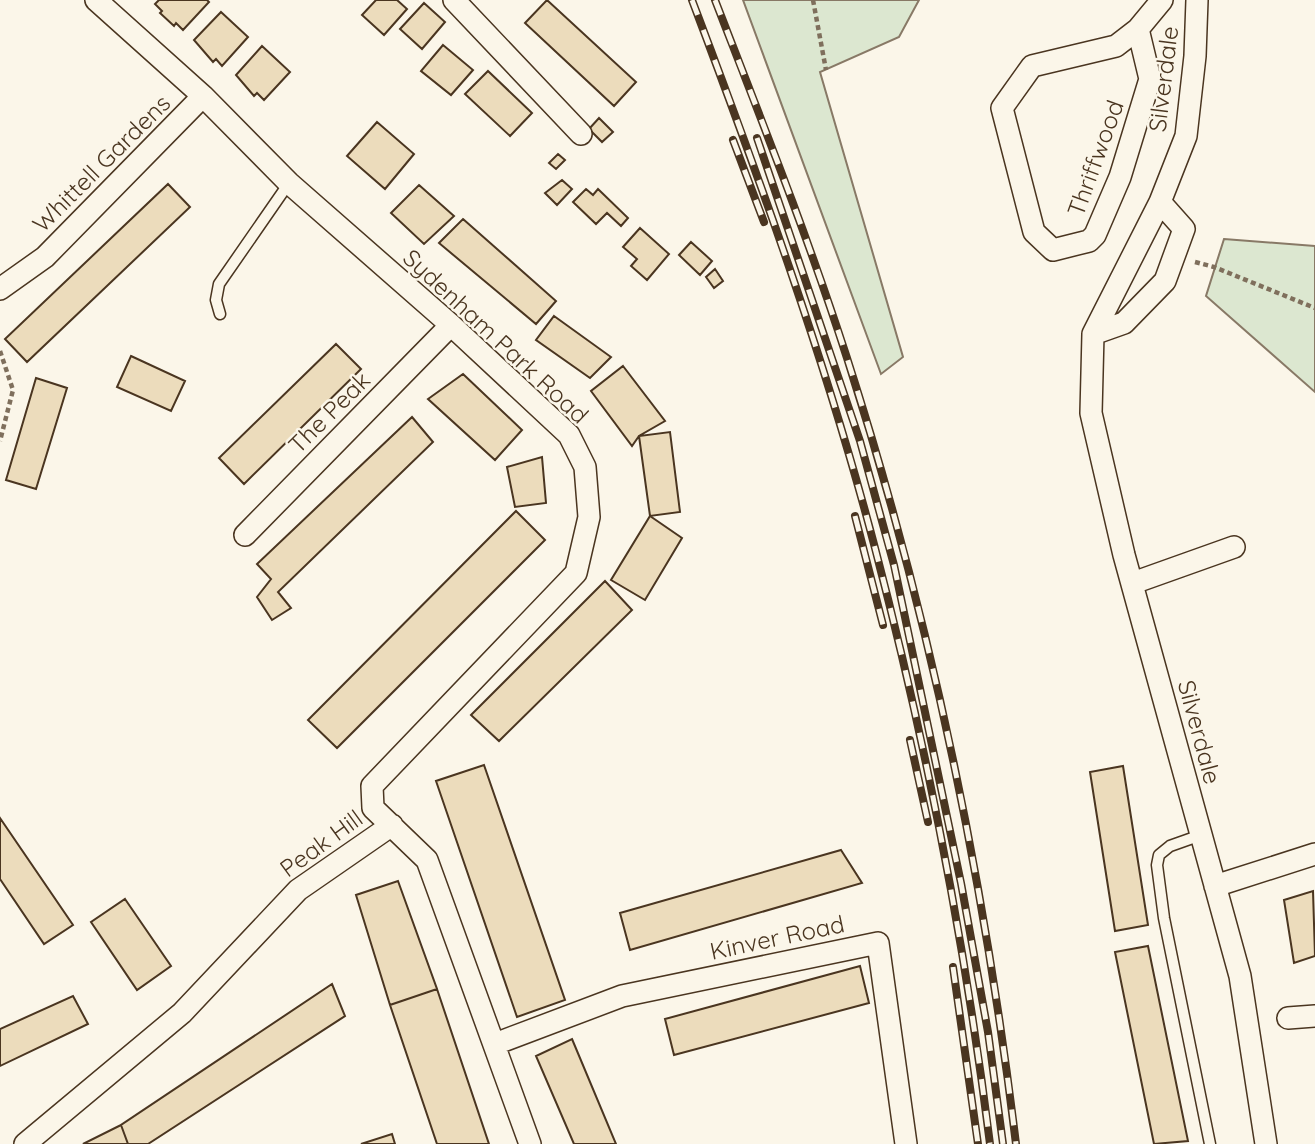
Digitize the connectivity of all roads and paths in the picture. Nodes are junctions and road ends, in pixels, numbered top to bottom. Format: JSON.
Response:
{"nodes":[{"id":1,"x":96,"y":0,"type":"edge"},
{"id":2,"x":454,"y":0,"type":"edge"},
{"id":3,"x":813,"y":0,"type":"edge"},
{"id":4,"x":1162,"y":0,"type":"edge"},
{"id":5,"x":1197,"y":0,"type":"edge"},
{"id":6,"x":1138,"y":29,"type":"junction"},
{"id":7,"x":825,"y":70,"type":"dead end"},
{"id":8,"x":203,"y":96,"type":"junction"},
{"id":9,"x":581,"y":134,"type":"dead end"},
{"id":10,"x":289,"y":183,"type":"junction"},
{"id":11,"x":1160,"y":202,"type":"junction"},
{"id":12,"x":1174,"y":257,"type":"junction"},
{"id":13,"x":0,"y":289,"type":"edge"},
{"id":14,"x":1315,"y":308,"type":"edge"},
{"id":15,"x":220,"y":314,"type":"dead end"},
{"id":16,"x":451,"y":325,"type":"junction"},
{"id":17,"x":1093,"y":334,"type":"junction"},
{"id":18,"x":0,"y":351,"type":"edge"},
{"id":19,"x":0,"y":441,"type":"edge"},
{"id":20,"x":245,"y":535,"type":"dead end"},
{"id":21,"x":1234,"y":547,"type":"dead end"},
{"id":22,"x":1133,"y":583,"type":"junction"},
{"id":23,"x":392,"y":825,"type":"junction"},
{"id":24,"x":1201,"y":835,"type":"junction"},
{"id":25,"x":1315,"y":854,"type":"edge"},
{"id":26,"x":1215,"y":886,"type":"junction"},
{"id":27,"x":1315,"y":1016,"type":"edge"},
{"id":28,"x":1288,"y":1018,"type":"dead end"},
{"id":29,"x":495,"y":1044,"type":"junction"},
{"id":30,"x":25,"y":1144,"type":"edge"},
{"id":31,"x":530,"y":1144,"type":"edge"},
{"id":32,"x":906,"y":1144,"type":"edge"},
{"id":33,"x":1210,"y":1144,"type":"edge"},
{"id":34,"x":1266,"y":1144,"type":"edge"}],
"edges":[{"from":1,"to":8,"type":"street","name":"Sydenham Park Road"},
{"from":2,"to":9,"type":"street"},
{"from":3,"to":7,"type":"path"},
{"from":4,"to":6,"type":"street","name":"Thriffwood"},
{"from":5,"to":11,"type":"street","name":"Silverdale"},
{"from":6,"to":6,"type":"street","name":"Thriffwood"},
{"from":8,"to":10,"type":"street","name":"Sydenham Park Road"},
{"from":8,"to":13,"type":"street","name":"Whittell Gardens"},
{"from":10,"to":15,"type":"lane"},
{"from":10,"to":16,"type":"street","name":"Sydenham Park Road"},
{"from":11,"to":12,"type":"street"},
{"from":11,"to":17,"type":"street","name":"Silverdale"},
{"from":12,"to":14,"type":"path"},
{"from":12,"to":17,"type":"street"},
{"from":16,"to":20,"type":"street","name":"The Peak"},
{"from":16,"to":23,"type":"street","name":"Sydenham Park Road"},
{"from":17,"to":22,"type":"street","name":"Silverdale"},
{"from":18,"to":19,"type":"path"},
{"from":21,"to":22,"type":"street"},
{"from":22,"to":24,"type":"street","name":"Silverdale"},
{"from":23,"to":29,"type":"street","name":"Peak Hill"},
{"from":23,"to":30,"type":"street","name":"Peak Hill"},
{"from":24,"to":26,"type":"street","name":"Silverdale"},
{"from":24,"to":33,"type":"lane"},
{"from":25,"to":26,"type":"street"},
{"from":26,"to":34,"type":"street","name":"Silverdale"},
{"from":27,"to":28,"type":"street"},
{"from":29,"to":31,"type":"street","name":"Peak Hill"},
{"from":29,"to":32,"type":"street","name":"Kinver Road"}]}
